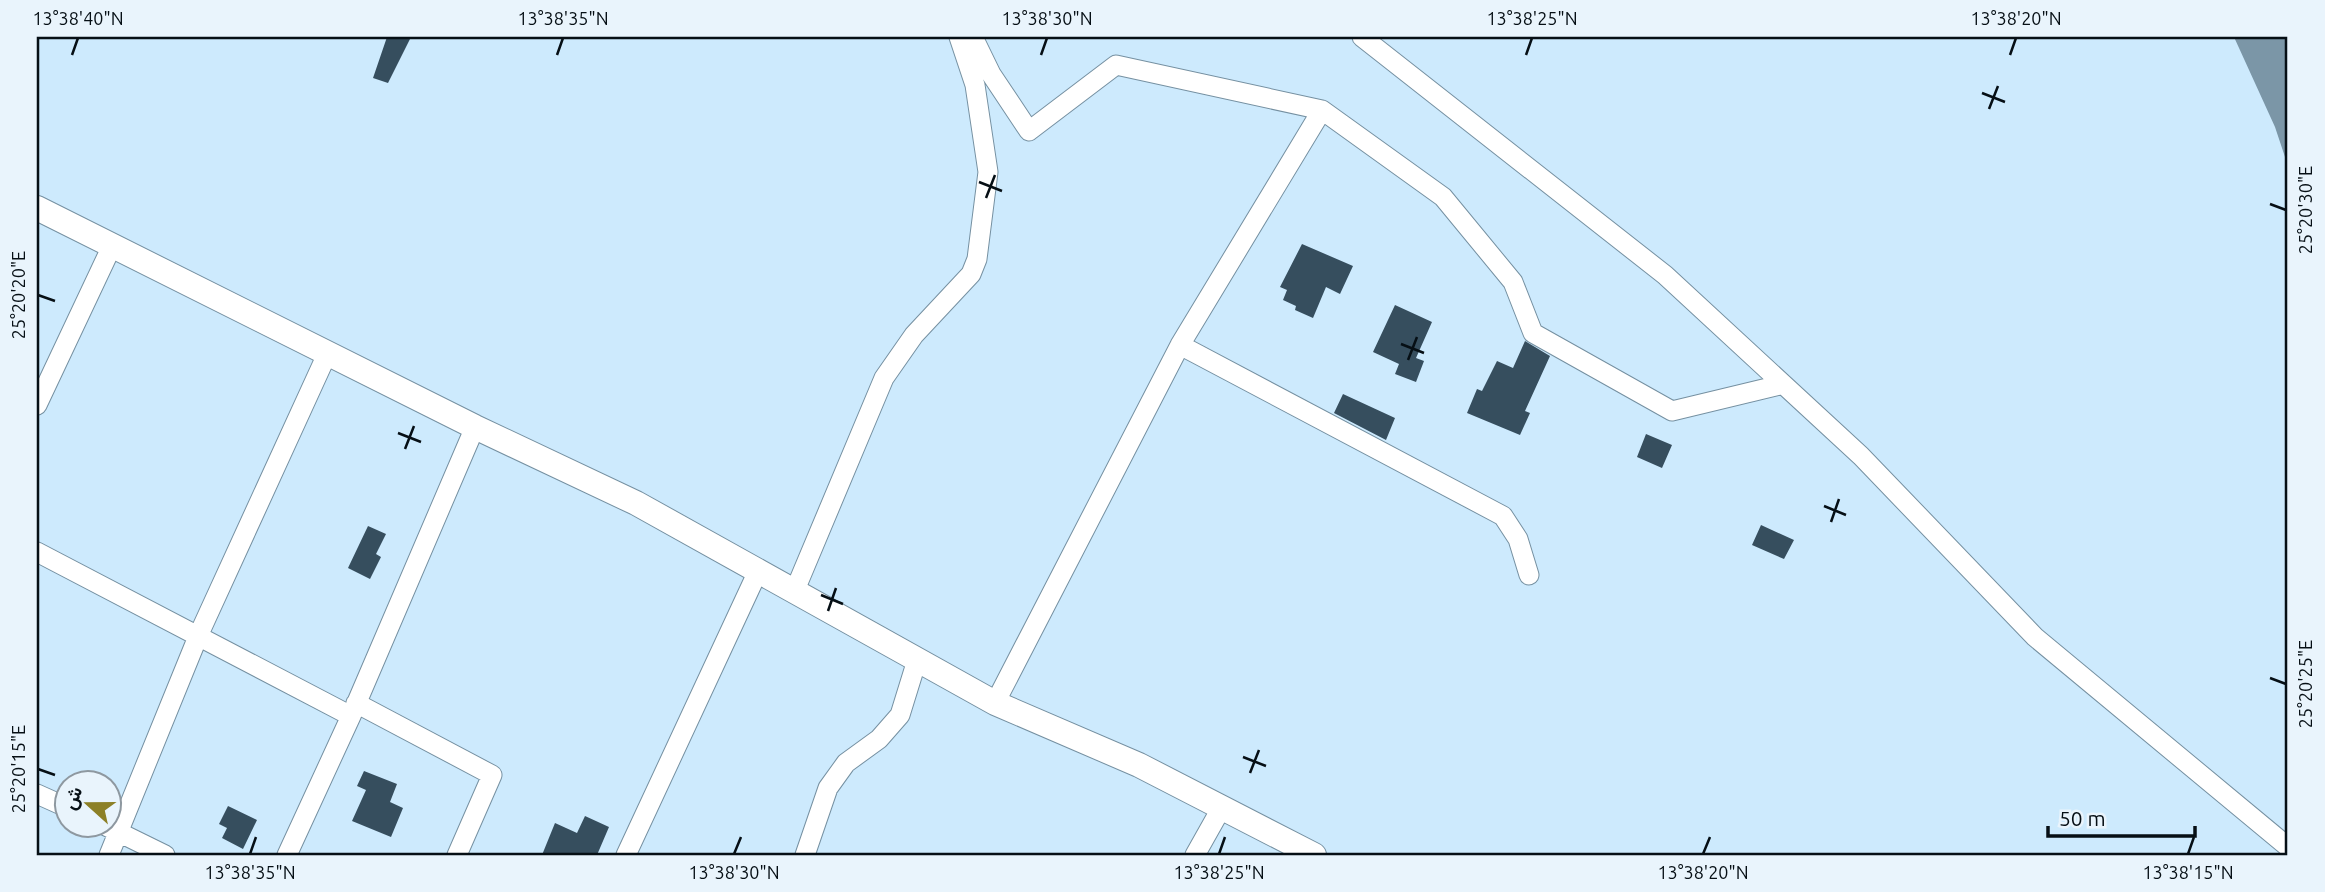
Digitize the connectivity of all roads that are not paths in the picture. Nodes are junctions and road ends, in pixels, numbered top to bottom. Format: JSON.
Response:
{"nodes":[{"id":1,"x":959,"y":37,"type":"edge"},
{"id":2,"x":974,"y":37,"type":"edge"},
{"id":3,"x":1362,"y":37,"type":"edge"},
{"id":4,"x":1322,"y":110,"type":"junction"},
{"id":5,"x":37,"y":208,"type":"edge"},
{"id":6,"x":111,"y":248,"type":"junction"},
{"id":7,"x":1180,"y":345,"type":"junction"},
{"id":8,"x":328,"y":352,"type":"junction"},
{"id":9,"x":1780,"y":385,"type":"junction"},
{"id":10,"x":37,"y":405,"type":"edge"},
{"id":11,"x":475,"y":427,"type":"junction"},
{"id":12,"x":37,"y":552,"type":"edge"},
{"id":13,"x":759,"y":569,"type":"junction"},
{"id":14,"x":1529,"y":575,"type":"dead end"},
{"id":15,"x":795,"y":590,"type":"junction"},
{"id":16,"x":199,"y":634,"type":"junction"},
{"id":17,"x":917,"y":660,"type":"junction"},
{"id":18,"x":995,"y":702,"type":"junction"},
{"id":19,"x":353,"y":709,"type":"junction"},
{"id":20,"x":1222,"y":807,"type":"junction"},
{"id":21,"x":122,"y":809,"type":"edge"},
{"id":22,"x":122,"y":834,"type":"edge"},
{"id":23,"x":2288,"y":847,"type":"edge"},
{"id":24,"x":165,"y":855,"type":"edge"},
{"id":25,"x":287,"y":855,"type":"edge"},
{"id":26,"x":457,"y":855,"type":"edge"},
{"id":27,"x":626,"y":855,"type":"edge"},
{"id":28,"x":805,"y":855,"type":"edge"},
{"id":29,"x":1195,"y":855,"type":"edge"},
{"id":30,"x":1314,"y":855,"type":"edge"}],
"edges":[{"from":1,"to":15,"type":"street"},
{"from":2,"to":4,"type":"street"},
{"from":3,"to":9,"type":"street"},
{"from":4,"to":7,"type":"street"},
{"from":4,"to":9,"type":"street"},
{"from":5,"to":6,"type":"street"},
{"from":6,"to":8,"type":"street"},
{"from":6,"to":10,"type":"street"},
{"from":7,"to":14,"type":"street"},
{"from":7,"to":18,"type":"street"},
{"from":8,"to":11,"type":"street"},
{"from":8,"to":16,"type":"street"},
{"from":9,"to":23,"type":"street"},
{"from":11,"to":13,"type":"street"},
{"from":11,"to":19,"type":"street"},
{"from":12,"to":16,"type":"street"},
{"from":13,"to":15,"type":"street"},
{"from":13,"to":27,"type":"street"},
{"from":15,"to":17,"type":"street"},
{"from":16,"to":19,"type":"street"},
{"from":16,"to":21,"type":"street"},
{"from":17,"to":18,"type":"street"},
{"from":17,"to":28,"type":"street"},
{"from":18,"to":20,"type":"street"},
{"from":19,"to":25,"type":"street"},
{"from":19,"to":26,"type":"street"},
{"from":20,"to":29,"type":"street"},
{"from":20,"to":30,"type":"street"},
{"from":22,"to":24,"type":"street"}]}
